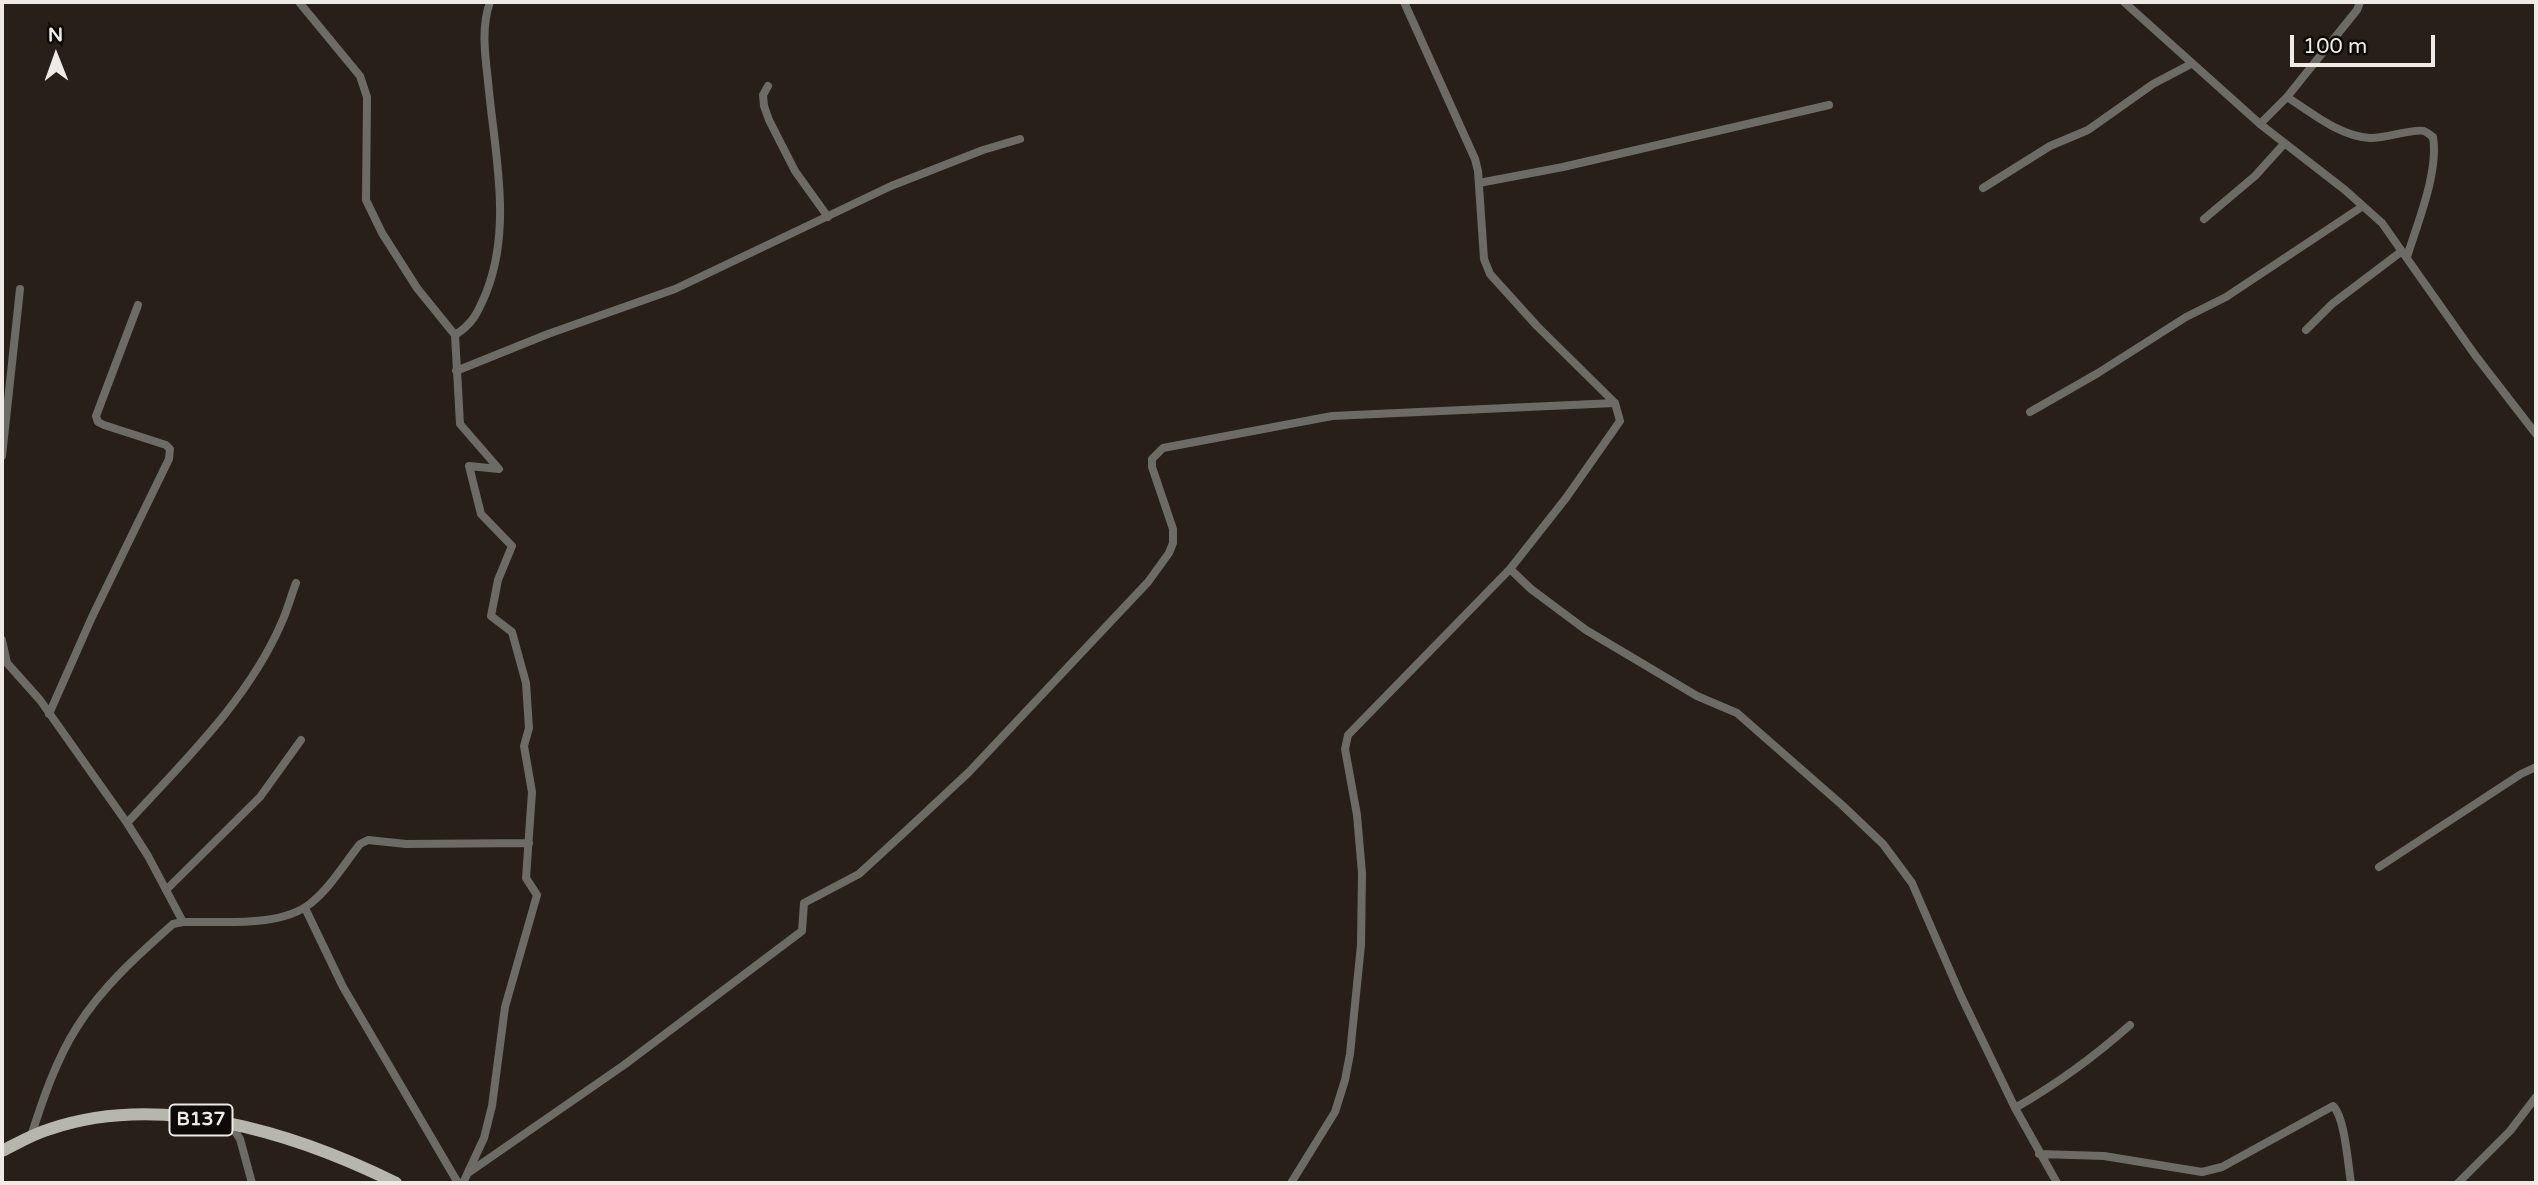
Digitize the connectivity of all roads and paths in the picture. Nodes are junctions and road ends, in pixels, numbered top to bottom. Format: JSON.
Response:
{"nodes":[{"id":1,"x":299,"y":2,"type":"edge"},
{"id":2,"x":490,"y":2,"type":"edge"},
{"id":3,"x":1404,"y":2,"type":"edge"},
{"id":4,"x":2124,"y":2,"type":"edge"},
{"id":5,"x":2360,"y":2,"type":"edge"},
{"id":6,"x":2191,"y":64,"type":"junction"},
{"id":7,"x":768,"y":86,"type":"dead end"},
{"id":8,"x":2287,"y":97,"type":"junction"},
{"id":9,"x":1829,"y":105,"type":"dead end"},
{"id":10,"x":2260,"y":124,"type":"junction"},
{"id":11,"x":1020,"y":139,"type":"dead end"},
{"id":12,"x":2283,"y":145,"type":"junction"},
{"id":13,"x":1479,"y":183,"type":"junction"},
{"id":14,"x":1983,"y":188,"type":"dead end"},
{"id":15,"x":2363,"y":206,"type":"junction"},
{"id":16,"x":828,"y":217,"type":"junction"},
{"id":17,"x":2204,"y":219,"type":"dead end"},
{"id":18,"x":2404,"y":254,"type":"junction"},
{"id":19,"x":20,"y":289,"type":"dead end"},
{"id":20,"x":138,"y":305,"type":"dead end"},
{"id":21,"x":2306,"y":330,"type":"dead end"},
{"id":22,"x":455,"y":335,"type":"junction"},
{"id":23,"x":456,"y":370,"type":"junction"},
{"id":24,"x":1615,"y":403,"type":"junction"},
{"id":25,"x":2030,"y":412,"type":"dead end"},
{"id":26,"x":2536,"y":434,"type":"edge"},
{"id":27,"x":2,"y":456,"type":"edge"},
{"id":28,"x":1510,"y":569,"type":"junction"},
{"id":29,"x":296,"y":583,"type":"dead end"},
{"id":30,"x":2,"y":640,"type":"edge"},
{"id":31,"x":4,"y":664,"type":"edge"},
{"id":32,"x":49,"y":714,"type":"junction"},
{"id":33,"x":301,"y":740,"type":"dead end"},
{"id":34,"x":2536,"y":767,"type":"edge"},
{"id":35,"x":127,"y":823,"type":"junction"},
{"id":36,"x":529,"y":843,"type":"junction"},
{"id":37,"x":2379,"y":867,"type":"dead end"},
{"id":38,"x":166,"y":890,"type":"junction"},
{"id":39,"x":305,"y":908,"type":"junction"},
{"id":40,"x":183,"y":922,"type":"junction"},
{"id":41,"x":2130,"y":1025,"type":"dead end"},
{"id":42,"x":2536,"y":1097,"type":"edge"},
{"id":43,"x":2015,"y":1108,"type":"junction"},
{"id":44,"x":230,"y":1124,"type":"junction"},
{"id":45,"x":31,"y":1136,"type":"junction"},
{"id":46,"x":2,"y":1151,"type":"edge"},
{"id":47,"x":2039,"y":1154,"type":"junction"},
{"id":48,"x":468,"y":1173,"type":"junction"},
{"id":49,"x":252,"y":1183,"type":"edge"},
{"id":50,"x":396,"y":1183,"type":"edge"},
{"id":51,"x":460,"y":1183,"type":"edge"},
{"id":52,"x":1291,"y":1183,"type":"edge"},
{"id":53,"x":2057,"y":1183,"type":"edge"},
{"id":54,"x":2351,"y":1183,"type":"edge"},
{"id":55,"x":2458,"y":1183,"type":"edge"}],
"edges":[{"from":1,"to":22,"type":"street"},
{"from":2,"to":22,"type":"street"},
{"from":3,"to":13,"type":"street"},
{"from":4,"to":6,"type":"street"},
{"from":5,"to":8,"type":"street"},
{"from":6,"to":10,"type":"street"},
{"from":6,"to":14,"type":"street"},
{"from":7,"to":16,"type":"street"},
{"from":8,"to":10,"type":"street"},
{"from":8,"to":18,"type":"street"},
{"from":9,"to":13,"type":"street"},
{"from":10,"to":12,"type":"street"},
{"from":11,"to":16,"type":"street"},
{"from":12,"to":15,"type":"street"},
{"from":12,"to":17,"type":"street"},
{"from":13,"to":24,"type":"street"},
{"from":15,"to":18,"type":"street"},
{"from":15,"to":25,"type":"street"},
{"from":16,"to":23,"type":"street"},
{"from":18,"to":21,"type":"street"},
{"from":18,"to":26,"type":"street"},
{"from":19,"to":27,"type":"street"},
{"from":20,"to":32,"type":"street"},
{"from":22,"to":23,"type":"street"},
{"from":23,"to":36,"type":"street"},
{"from":24,"to":28,"type":"street"},
{"from":24,"to":48,"type":"street"},
{"from":28,"to":43,"type":"street"},
{"from":28,"to":52,"type":"street"},
{"from":29,"to":35,"type":"street"},
{"from":30,"to":31,"type":"street"},
{"from":31,"to":32,"type":"street"},
{"from":32,"to":35,"type":"street"},
{"from":33,"to":38,"type":"street"},
{"from":34,"to":37,"type":"street"},
{"from":35,"to":38,"type":"street"},
{"from":36,"to":39,"type":"street"},
{"from":36,"to":48,"type":"street"},
{"from":38,"to":40,"type":"street"},
{"from":39,"to":40,"type":"street"},
{"from":39,"to":51,"type":"street"},
{"from":40,"to":45,"type":"street"},
{"from":41,"to":43,"type":"street"},
{"from":42,"to":55,"type":"street"},
{"from":43,"to":47,"type":"street"},
{"from":44,"to":45,"type":"main road","number":"B137"},
{"from":44,"to":49,"type":"street"},
{"from":44,"to":50,"type":"main road","number":"B137"},
{"from":45,"to":46,"type":"main road","number":"B137"},
{"from":47,"to":53,"type":"street"},
{"from":47,"to":54,"type":"street"},
{"from":48,"to":51,"type":"street"}]}
